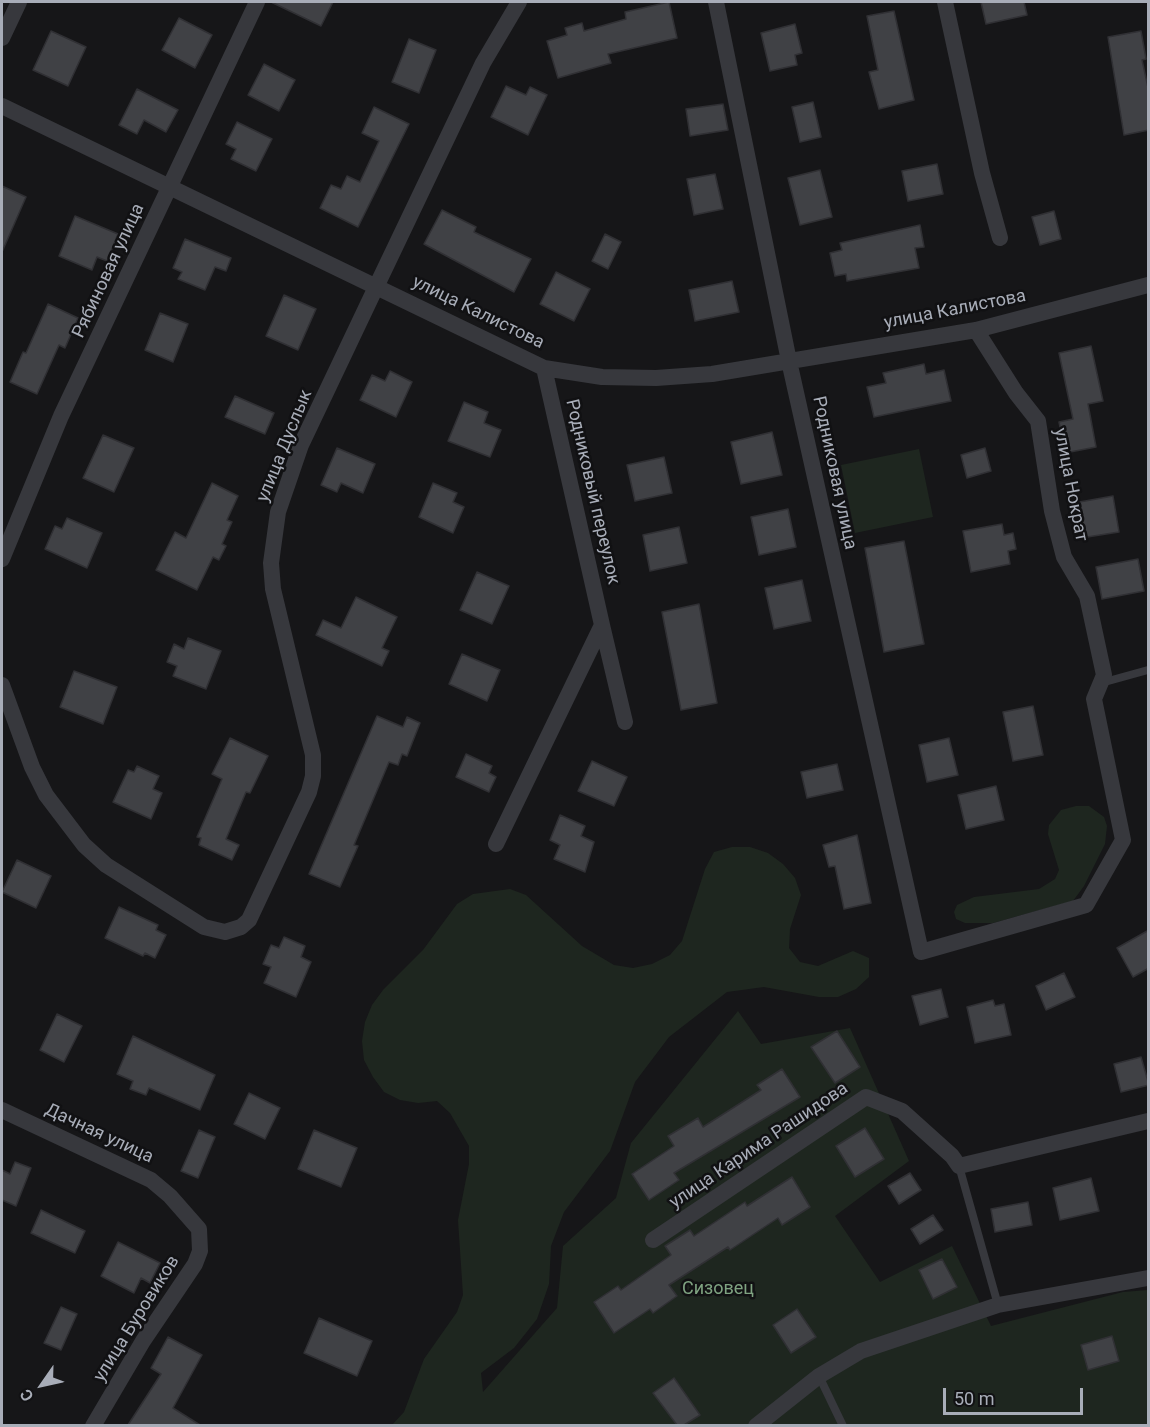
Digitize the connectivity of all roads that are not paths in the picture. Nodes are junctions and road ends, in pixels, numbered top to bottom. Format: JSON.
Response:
{"nodes":[{"id":1,"x":19,"y":2,"type":"edge"},
{"id":2,"x":256,"y":2,"type":"edge"},
{"id":3,"x":519,"y":2,"type":"edge"},
{"id":4,"x":716,"y":2,"type":"edge"},
{"id":5,"x":945,"y":2,"type":"edge"},
{"id":6,"x":2,"y":38,"type":"edge"},
{"id":7,"x":2,"y":106,"type":"edge"},
{"id":8,"x":170,"y":188,"type":"junction"},
{"id":9,"x":1000,"y":238,"type":"dead end"},
{"id":10,"x":377,"y":285,"type":"junction"},
{"id":11,"x":1149,"y":285,"type":"edge"},
{"id":12,"x":976,"y":330,"type":"junction"},
{"id":13,"x":789,"y":361,"type":"junction"},
{"id":14,"x":544,"y":368,"type":"junction"},
{"id":15,"x":2,"y":559,"type":"edge"},
{"id":16,"x":602,"y":625,"type":"junction"},
{"id":17,"x":1149,"y":670,"type":"edge"},
{"id":18,"x":1101,"y":683,"type":"junction"},
{"id":19,"x":2,"y":685,"type":"edge"},
{"id":20,"x":624,"y":722,"type":"dead end"},
{"id":21,"x":496,"y":844,"type":"dead end"},
{"id":22,"x":921,"y":952,"type":"joint"},
{"id":23,"x":2,"y":1110,"type":"edge"},
{"id":24,"x":1149,"y":1121,"type":"edge"},
{"id":25,"x":959,"y":1166,"type":"junction"},
{"id":26,"x":200,"y":1229,"type":"joint"},
{"id":27,"x":653,"y":1240,"type":"dead end"},
{"id":28,"x":1149,"y":1278,"type":"edge"},
{"id":29,"x":998,"y":1305,"type":"junction"},
{"id":30,"x":819,"y":1376,"type":"junction"},
{"id":31,"x":93,"y":1425,"type":"edge"},
{"id":32,"x":756,"y":1425,"type":"edge"},
{"id":33,"x":843,"y":1425,"type":"edge"}],
"edges":[{"from":1,"to":6,"type":"street"},
{"from":2,"to":8,"type":"street","name":"Рябиновая улица"},
{"from":3,"to":10,"type":"street","name":"улица Дуслык"},
{"from":4,"to":13,"type":"street","name":"Родниковая улица"},
{"from":5,"to":9,"type":"street"},
{"from":7,"to":8,"type":"street","name":"улица Калистова"},
{"from":8,"to":10,"type":"street","name":"улица Калистова"},
{"from":8,"to":15,"type":"street","name":"Рябиновая улица"},
{"from":10,"to":14,"type":"street","name":"улица Калистова"},
{"from":10,"to":19,"type":"street","name":"улица Дуслык"},
{"from":11,"to":12,"type":"street","name":"улица Калистова"},
{"from":12,"to":13,"type":"street","name":"улица Калистова"},
{"from":12,"to":18,"type":"street","name":"улица Нократ"},
{"from":13,"to":14,"type":"street","name":"улица Калистова"},
{"from":13,"to":22,"type":"street","name":"Родниковая улица"},
{"from":14,"to":16,"type":"street","name":"Родниковый переулок"},
{"from":16,"to":20,"type":"street","name":"Родниковый переулок"},
{"from":16,"to":21,"type":"street"},
{"from":17,"to":18,"type":"lane"},
{"from":18,"to":22,"type":"street","name":"улица Нократ"},
{"from":23,"to":26,"type":"street","name":"Дачная улица"},
{"from":24,"to":25,"type":"street"},
{"from":25,"to":27,"type":"street","name":"улица Карима Рашидова"},
{"from":25,"to":29,"type":"lane"},
{"from":26,"to":31,"type":"street","name":"улица Буровиков"},
{"from":28,"to":29,"type":"street"},
{"from":29,"to":30,"type":"street"},
{"from":30,"to":32,"type":"street"},
{"from":30,"to":33,"type":"lane"}]}
